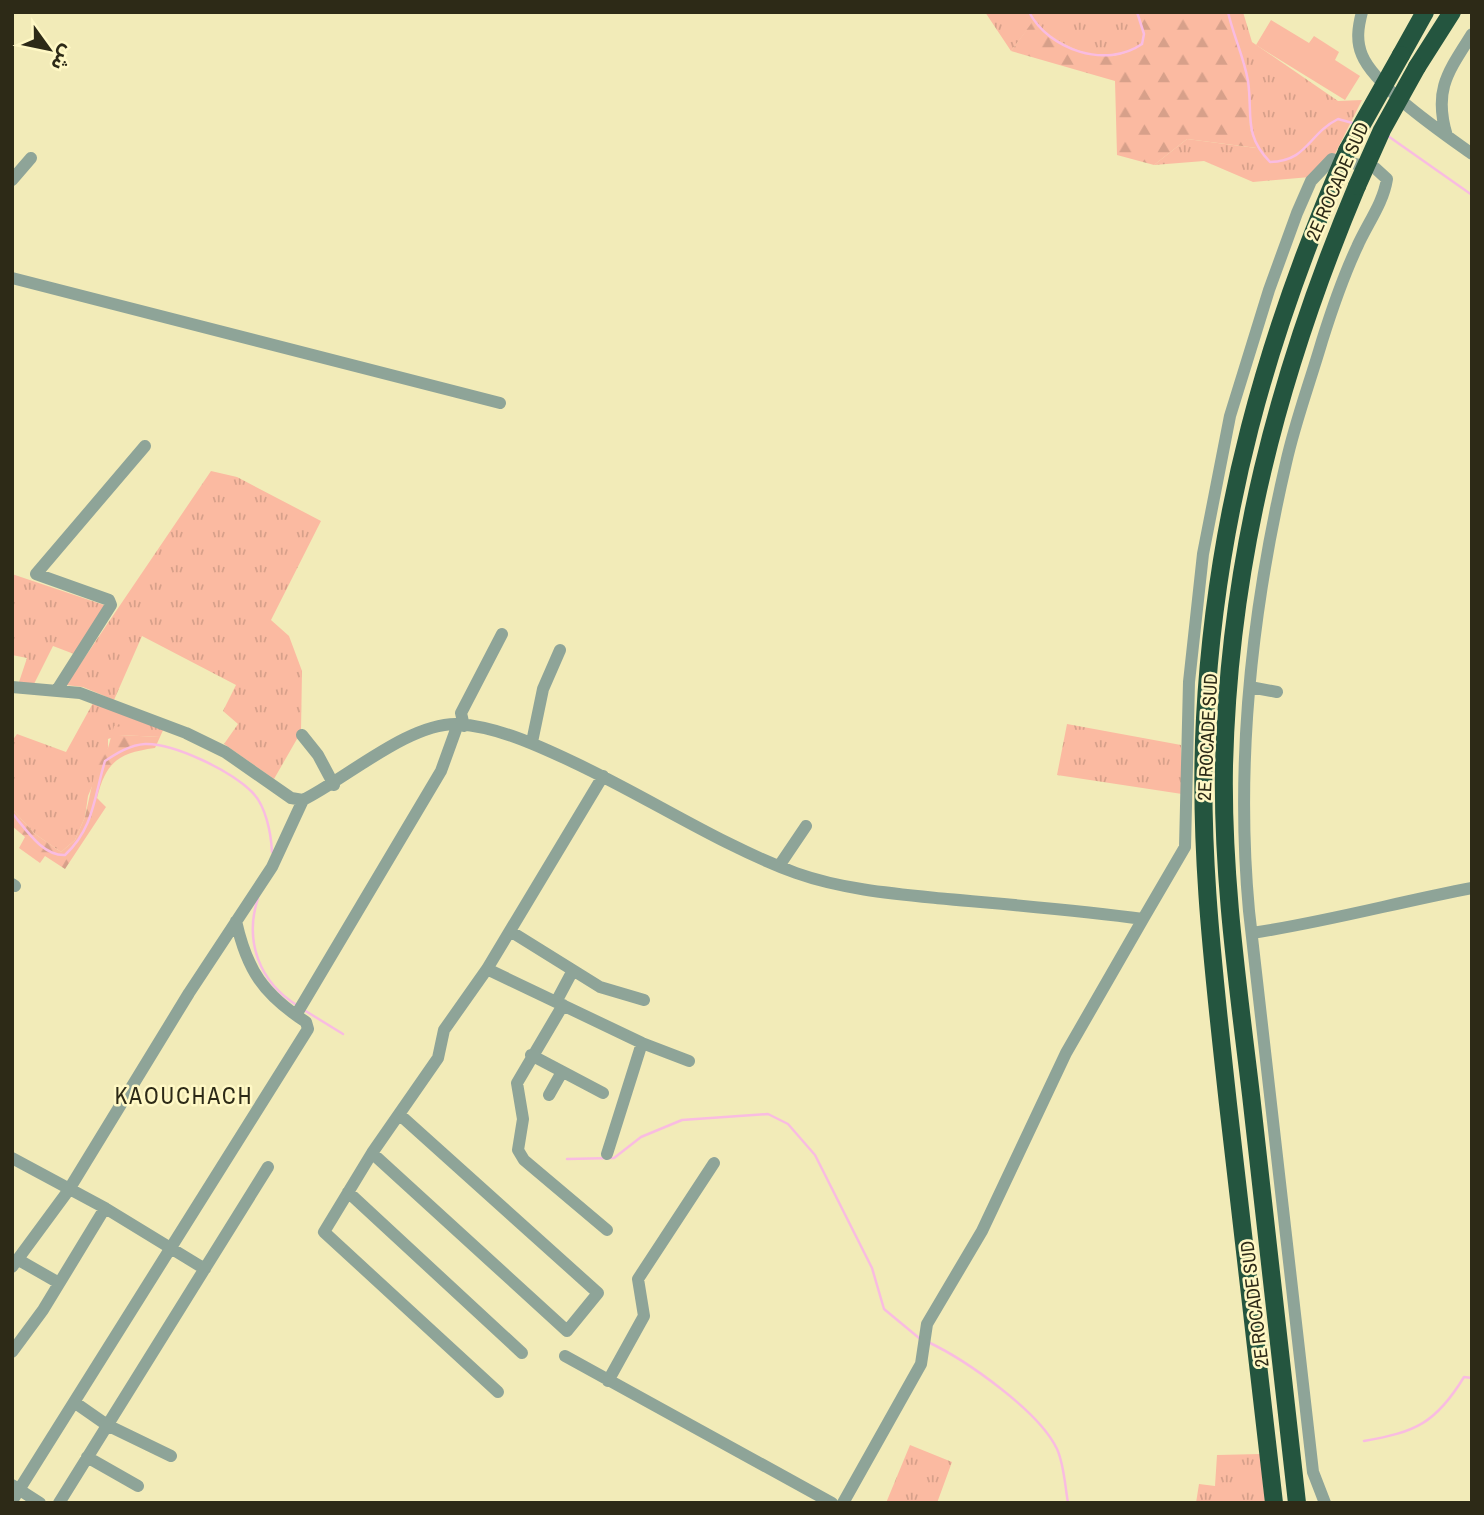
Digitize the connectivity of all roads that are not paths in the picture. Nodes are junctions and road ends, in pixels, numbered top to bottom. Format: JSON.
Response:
{"nodes":[{"id":1,"x":1363,"y":12,"type":"edge"},
{"id":2,"x":1425,"y":12,"type":"edge"},
{"id":3,"x":1452,"y":12,"type":"edge"},
{"id":4,"x":1472,"y":34,"type":"edge"},
{"id":5,"x":1447,"y":136,"type":"junction"},
{"id":6,"x":1472,"y":154,"type":"edge"},
{"id":7,"x":1345,"y":156,"type":"junction"},
{"id":8,"x":31,"y":158,"type":"dead end"},
{"id":9,"x":12,"y":180,"type":"edge"},
{"id":10,"x":12,"y":278,"type":"edge"},
{"id":11,"x":500,"y":403,"type":"dead end"},
{"id":12,"x":145,"y":446,"type":"dead end"},
{"id":13,"x":502,"y":634,"type":"dead end"},
{"id":14,"x":559,"y":650,"type":"dead end"},
{"id":15,"x":1250,"y":687,"type":"junction"},
{"id":16,"x":12,"y":688,"type":"edge"},
{"id":17,"x":57,"y":690,"type":"junction"},
{"id":18,"x":1277,"y":692,"type":"dead end"},
{"id":19,"x":461,"y":725,"type":"junction"},
{"id":20,"x":302,"y":735,"type":"dead end"},
{"id":21,"x":532,"y":742,"type":"junction"},
{"id":22,"x":603,"y":776,"type":"junction"},
{"id":23,"x":334,"y":785,"type":"junction"},
{"id":24,"x":303,"y":800,"type":"junction"},
{"id":25,"x":806,"y":826,"type":"dead end"},
{"id":26,"x":779,"y":866,"type":"junction"},
{"id":27,"x":1472,"y":888,"type":"edge"},
{"id":28,"x":1143,"y":919,"type":"junction"},
{"id":29,"x":236,"y":921,"type":"junction"},
{"id":30,"x":510,"y":931,"type":"junction"},
{"id":31,"x":1252,"y":933,"type":"junction"},
{"id":32,"x":487,"y":969,"type":"junction"},
{"id":33,"x":572,"y":972,"type":"junction"},
{"id":34,"x":644,"y":1000,"type":"dead end"},
{"id":35,"x":559,"y":1003,"type":"junction"},
{"id":36,"x":296,"y":1015,"type":"junction"},
{"id":37,"x":642,"y":1043,"type":"junction"},
{"id":38,"x":531,"y":1055,"type":"junction"},
{"id":39,"x":689,"y":1061,"type":"dead end"},
{"id":40,"x":562,"y":1072,"type":"junction"},
{"id":41,"x":603,"y":1093,"type":"dead end"},
{"id":42,"x":549,"y":1095,"type":"dead end"},
{"id":43,"x":400,"y":1115,"type":"junction"},
{"id":44,"x":372,"y":1153,"type":"junction"},
{"id":45,"x":607,"y":1154,"type":"dead end"},
{"id":46,"x":12,"y":1158,"type":"edge"},
{"id":47,"x":714,"y":1163,"type":"dead end"},
{"id":48,"x":268,"y":1167,"type":"dead end"},
{"id":49,"x":68,"y":1191,"type":"junction"},
{"id":50,"x":348,"y":1192,"type":"junction"},
{"id":51,"x":105,"y":1208,"type":"junction"},
{"id":52,"x":607,"y":1230,"type":"dead end"},
{"id":53,"x":170,"y":1250,"type":"junction"},
{"id":54,"x":15,"y":1263,"type":"edge"},
{"id":55,"x":205,"y":1269,"type":"junction"},
{"id":56,"x":59,"y":1283,"type":"junction"},
{"id":57,"x":12,"y":1352,"type":"edge"},
{"id":58,"x":522,"y":1353,"type":"dead end"},
{"id":59,"x":565,"y":1356,"type":"dead end"},
{"id":60,"x":608,"y":1381,"type":"junction"},
{"id":61,"x":498,"y":1392,"type":"dead end"},
{"id":62,"x":74,"y":1402,"type":"junction"},
{"id":63,"x":107,"y":1425,"type":"junction"},
{"id":64,"x":87,"y":1457,"type":"junction"},
{"id":65,"x":171,"y":1457,"type":"dead end"},
{"id":66,"x":138,"y":1486,"type":"dead end"},
{"id":67,"x":16,"y":1487,"type":"edge"},
{"id":68,"x":12,"y":1501,"type":"edge"},
{"id":69,"x":40,"y":1503,"type":"edge"},
{"id":70,"x":59,"y":1503,"type":"edge"},
{"id":71,"x":832,"y":1503,"type":"edge"},
{"id":72,"x":843,"y":1503,"type":"edge"},
{"id":73,"x":1274,"y":1503,"type":"edge"},
{"id":74,"x":1297,"y":1503,"type":"edge"},
{"id":75,"x":1325,"y":1503,"type":"edge"}],
"edges":[{"from":1,"to":5,"type":"street"},
{"from":2,"to":7,"type":"highway","name":"2E ROCADE SUD","bridge":true},
{"from":3,"to":74,"type":"highway","name":"2E ROCADE SUD","bridge":true},
{"from":4,"to":5,"type":"street"},
{"from":5,"to":6,"type":"street"},
{"from":7,"to":15,"type":"street"},
{"from":7,"to":28,"type":"street"},
{"from":7,"to":73,"type":"highway","name":"2E ROCADE SUD"},
{"from":8,"to":9,"type":"street"},
{"from":10,"to":11,"type":"street"},
{"from":12,"to":17,"type":"street"},
{"from":13,"to":19,"type":"street"},
{"from":14,"to":21,"type":"street"},
{"from":15,"to":18,"type":"street"},
{"from":15,"to":31,"type":"street"},
{"from":16,"to":17,"type":"street"},
{"from":17,"to":24,"type":"street"},
{"from":19,"to":21,"type":"street"},
{"from":19,"to":23,"type":"street"},
{"from":19,"to":36,"type":"street"},
{"from":20,"to":23,"type":"street"},
{"from":21,"to":22,"type":"street"},
{"from":22,"to":26,"type":"street"},
{"from":22,"to":30,"type":"street"},
{"from":23,"to":24,"type":"street"},
{"from":24,"to":29,"type":"street"},
{"from":25,"to":26,"type":"street"},
{"from":26,"to":28,"type":"street"},
{"from":27,"to":31,"type":"street"},
{"from":28,"to":72,"type":"street"},
{"from":29,"to":36,"type":"street"},
{"from":29,"to":49,"type":"street"},
{"from":30,"to":32,"type":"street"},
{"from":30,"to":33,"type":"street"},
{"from":31,"to":75,"type":"street"},
{"from":32,"to":35,"type":"street"},
{"from":32,"to":43,"type":"street"},
{"from":33,"to":34,"type":"street"},
{"from":33,"to":35,"type":"street"},
{"from":35,"to":37,"type":"street"},
{"from":35,"to":38,"type":"street"},
{"from":36,"to":53,"type":"street"},
{"from":37,"to":39,"type":"street"},
{"from":37,"to":45,"type":"street"},
{"from":38,"to":40,"type":"street"},
{"from":38,"to":52,"type":"street"},
{"from":40,"to":41,"type":"street"},
{"from":40,"to":42,"type":"street"},
{"from":43,"to":44,"type":"street"},
{"from":43,"to":44,"type":"street"},
{"from":44,"to":50,"type":"street"},
{"from":46,"to":49,"type":"street"},
{"from":47,"to":60,"type":"street"},
{"from":48,"to":55,"type":"street"},
{"from":49,"to":51,"type":"street"},
{"from":49,"to":54,"type":"street"},
{"from":50,"to":58,"type":"street"},
{"from":50,"to":61,"type":"street"},
{"from":51,"to":53,"type":"street"},
{"from":51,"to":56,"type":"street"},
{"from":53,"to":55,"type":"street"},
{"from":53,"to":62,"type":"street"},
{"from":54,"to":56,"type":"street"},
{"from":55,"to":63,"type":"street"},
{"from":56,"to":57,"type":"street"},
{"from":59,"to":60,"type":"street"},
{"from":60,"to":71,"type":"street"},
{"from":62,"to":63,"type":"street"},
{"from":62,"to":67,"type":"street"},
{"from":63,"to":64,"type":"street"},
{"from":63,"to":65,"type":"street"},
{"from":64,"to":66,"type":"street"},
{"from":64,"to":70,"type":"street"},
{"from":67,"to":68,"type":"street"},
{"from":67,"to":69,"type":"street"}]}
